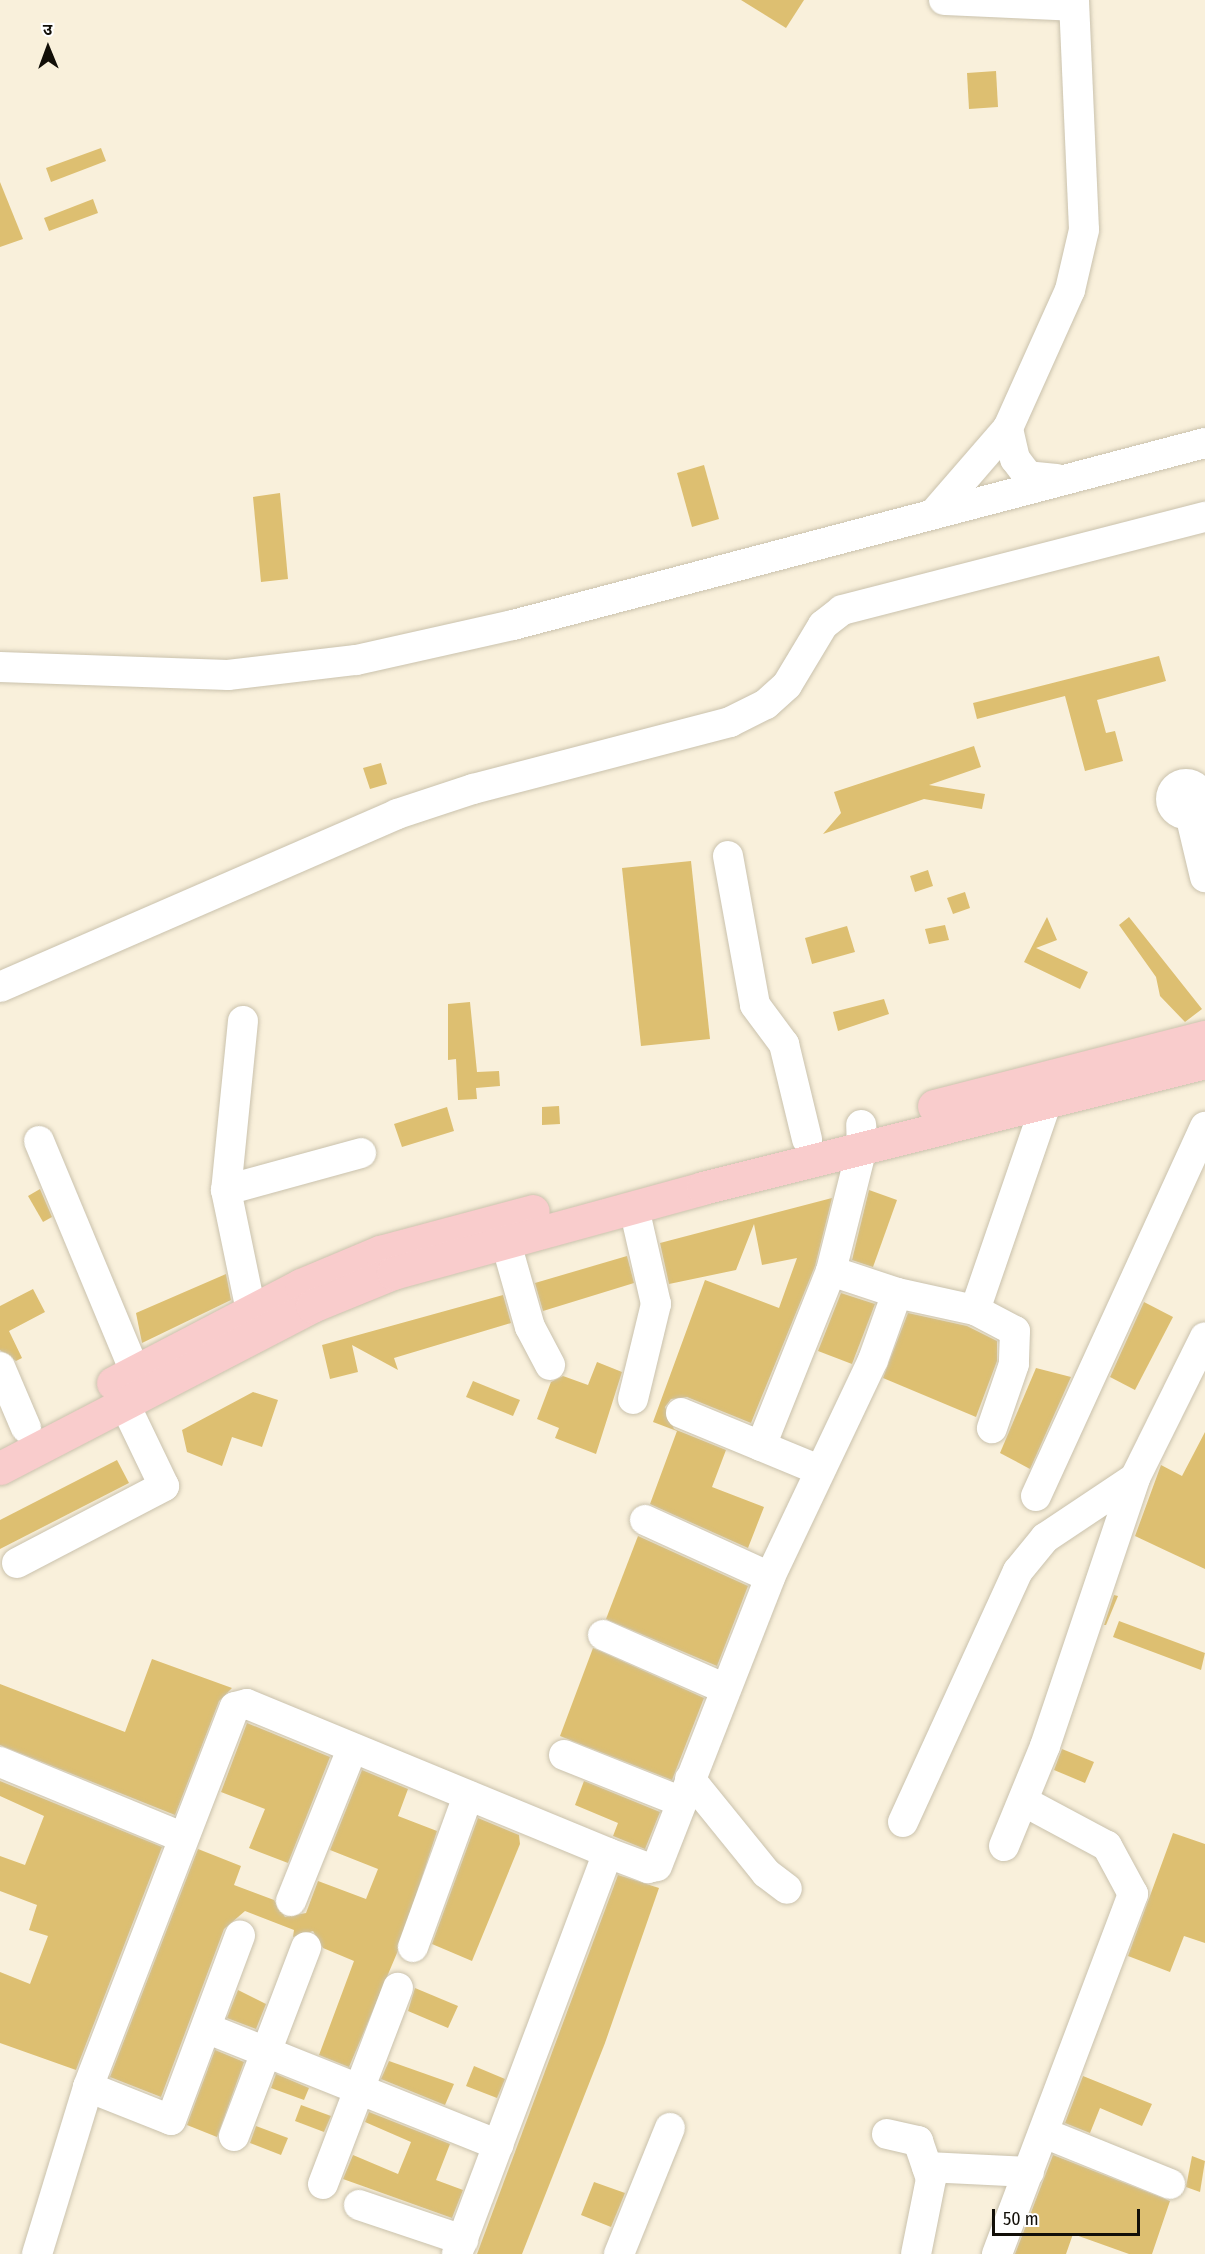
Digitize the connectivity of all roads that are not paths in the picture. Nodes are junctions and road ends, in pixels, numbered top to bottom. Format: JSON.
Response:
{"nodes":[{"id":1,"x":944,"y":0,"type":"edge"},
{"id":2,"x":1074,"y":3,"type":"edge"},
{"id":3,"x":1008,"y":428,"type":"junction"},
{"id":4,"x":1205,"y":443,"type":"edge"},
{"id":5,"x":1058,"y":479,"type":"junction"},
{"id":6,"x":936,"y":511,"type":"junction"},
{"id":7,"x":1205,"y":518,"type":"edge"},
{"id":8,"x":0,"y":667,"type":"edge"},
{"id":9,"x":1190,"y":814,"type":"dead end"},
{"id":10,"x":728,"y":856,"type":"dead end"},
{"id":11,"x":1205,"y":877,"type":"edge"},
{"id":12,"x":0,"y":987,"type":"edge"},
{"id":13,"x":243,"y":1021,"type":"dead end"},
{"id":14,"x":1205,"y":1037,"type":"edge"},
{"id":15,"x":1205,"y":1062,"type":"edge"},
{"id":16,"x":1046,"y":1104,"type":"junction"},
{"id":17,"x":1205,"y":1127,"type":"edge"},
{"id":18,"x":862,"y":1136,"type":"junction"},
{"id":19,"x":807,"y":1139,"type":"junction"},
{"id":20,"x":39,"y":1141,"type":"dead end"},
{"id":21,"x":361,"y":1153,"type":"dead end"},
{"id":22,"x":226,"y":1190,"type":"junction"},
{"id":23,"x":634,"y":1208,"type":"junction"},
{"id":24,"x":506,"y":1243,"type":"junction"},
{"id":25,"x":831,"y":1271,"type":"junction"},
{"id":26,"x":897,"y":1293,"type":"junction"},
{"id":27,"x":975,"y":1310,"type":"junction"},
{"id":28,"x":251,"y":1311,"type":"junction"},
{"id":29,"x":1205,"y":1337,"type":"edge"},
{"id":30,"x":550,"y":1365,"type":"dead end"},
{"id":31,"x":0,"y":1367,"type":"edge"},
{"id":32,"x":135,"y":1372,"type":"junction"},
{"id":33,"x":633,"y":1399,"type":"dead end"},
{"id":34,"x":124,"y":1403,"type":"junction"},
{"id":35,"x":681,"y":1413,"type":"dead end"},
{"id":36,"x":992,"y":1428,"type":"dead end"},
{"id":37,"x":13,"y":1435,"type":"edge"},
{"id":38,"x":761,"y":1446,"type":"junction"},
{"id":39,"x":0,"y":1468,"type":"edge"},
{"id":40,"x":819,"y":1470,"type":"junction"},
{"id":41,"x":1135,"y":1478,"type":"junction"},
{"id":42,"x":1036,"y":1496,"type":"dead end"},
{"id":43,"x":645,"y":1520,"type":"dead end"},
{"id":44,"x":17,"y":1563,"type":"dead end"},
{"id":45,"x":770,"y":1576,"type":"junction"},
{"id":46,"x":603,"y":1635,"type":"dead end"},
{"id":47,"x":726,"y":1689,"type":"junction"},
{"id":48,"x":352,"y":1749,"type":"junction"},
{"id":49,"x":564,"y":1755,"type":"dead end"},
{"id":50,"x":0,"y":1762,"type":"edge"},
{"id":51,"x":686,"y":1790,"type":"junction"},
{"id":52,"x":468,"y":1796,"type":"junction"},
{"id":53,"x":1023,"y":1801,"type":"junction"},
{"id":54,"x":903,"y":1822,"type":"dead end"},
{"id":55,"x":182,"y":1837,"type":"junction"},
{"id":56,"x":1004,"y":1846,"type":"dead end"},
{"id":57,"x":608,"y":1853,"type":"junction"},
{"id":58,"x":787,"y":1889,"type":"dead end"},
{"id":59,"x":291,"y":1902,"type":"dead end"},
{"id":60,"x":240,"y":1935,"type":"dead end"},
{"id":61,"x":306,"y":1947,"type":"dead end"},
{"id":62,"x":413,"y":1947,"type":"dead end"},
{"id":63,"x":398,"y":1988,"type":"dead end"},
{"id":64,"x":206,"y":2028,"type":"junction"},
{"id":65,"x":264,"y":2051,"type":"junction"},
{"id":66,"x":88,"y":2087,"type":"junction"},
{"id":67,"x":358,"y":2088,"type":"junction"},
{"id":68,"x":670,"y":2128,"type":"dead end"},
{"id":69,"x":1044,"y":2133,"type":"junction"},
{"id":70,"x":888,"y":2134,"type":"dead end"},
{"id":71,"x":234,"y":2136,"type":"dead end"},
{"id":72,"x":499,"y":2145,"type":"junction"},
{"id":73,"x":927,"y":2167,"type":"junction"},
{"id":74,"x":1029,"y":2172,"type":"junction"},
{"id":75,"x":323,"y":2184,"type":"dead end"},
{"id":76,"x":1170,"y":2184,"type":"dead end"},
{"id":77,"x":358,"y":2205,"type":"dead end"},
{"id":78,"x":460,"y":2247,"type":"edge"},
{"id":79,"x":37,"y":2254,"type":"edge"},
{"id":80,"x":619,"y":2254,"type":"edge"},
{"id":81,"x":916,"y":2254,"type":"edge"},
{"id":82,"x":997,"y":2254,"type":"edge"}],
"edges":[{"from":1,"to":2,"type":"street"},
{"from":2,"to":3,"type":"street"},
{"from":3,"to":5,"type":"street"},
{"from":3,"to":6,"type":"street"},
{"from":4,"to":5,"type":"street"},
{"from":5,"to":6,"type":"street"},
{"from":6,"to":8,"type":"street"},
{"from":7,"to":12,"type":"street"},
{"from":9,"to":11,"type":"street"},
{"from":10,"to":19,"type":"street"},
{"from":13,"to":22,"type":"street"},
{"from":14,"to":18,"type":"main road"},
{"from":15,"to":16,"type":"main road"},
{"from":16,"to":18,"type":"main road"},
{"from":16,"to":27,"type":"street"},
{"from":17,"to":42,"type":"street"},
{"from":18,"to":19,"type":"main road"},
{"from":18,"to":23,"type":"main road"},
{"from":18,"to":25,"type":"street"},
{"from":19,"to":28,"type":"main road"},
{"from":20,"to":32,"type":"street"},
{"from":21,"to":22,"type":"street"},
{"from":22,"to":28,"type":"street"},
{"from":23,"to":24,"type":"main road"},
{"from":23,"to":33,"type":"street"},
{"from":24,"to":30,"type":"street"},
{"from":24,"to":34,"type":"main road"},
{"from":25,"to":26,"type":"street"},
{"from":25,"to":38,"type":"street"},
{"from":26,"to":27,"type":"street"},
{"from":26,"to":40,"type":"street"},
{"from":27,"to":36,"type":"street"},
{"from":28,"to":32,"type":"main road"},
{"from":29,"to":41,"type":"street"},
{"from":31,"to":37,"type":"street"},
{"from":32,"to":37,"type":"main road"},
{"from":34,"to":39,"type":"main road"},
{"from":34,"to":44,"type":"street"},
{"from":35,"to":38,"type":"street"},
{"from":38,"to":40,"type":"street"},
{"from":40,"to":45,"type":"street"},
{"from":41,"to":53,"type":"street"},
{"from":41,"to":54,"type":"street"},
{"from":43,"to":45,"type":"street"},
{"from":45,"to":47,"type":"street"},
{"from":46,"to":47,"type":"street"},
{"from":47,"to":51,"type":"street"},
{"from":48,"to":52,"type":"street"},
{"from":48,"to":55,"type":"street"},
{"from":48,"to":59,"type":"street"},
{"from":49,"to":51,"type":"street"},
{"from":50,"to":55,"type":"street"},
{"from":51,"to":57,"type":"street"},
{"from":51,"to":58,"type":"street"},
{"from":52,"to":57,"type":"street"},
{"from":52,"to":62,"type":"street"},
{"from":53,"to":56,"type":"street"},
{"from":53,"to":69,"type":"street"},
{"from":55,"to":66,"type":"street"},
{"from":57,"to":72,"type":"street"},
{"from":60,"to":64,"type":"street"},
{"from":61,"to":65,"type":"street"},
{"from":63,"to":67,"type":"street"},
{"from":64,"to":65,"type":"street"},
{"from":64,"to":66,"type":"street"},
{"from":65,"to":67,"type":"street"},
{"from":65,"to":71,"type":"street"},
{"from":66,"to":79,"type":"street"},
{"from":67,"to":72,"type":"street"},
{"from":67,"to":75,"type":"street"},
{"from":68,"to":80,"type":"street"},
{"from":69,"to":74,"type":"street"},
{"from":69,"to":76,"type":"street"},
{"from":70,"to":73,"type":"street"},
{"from":72,"to":78,"type":"street"},
{"from":73,"to":74,"type":"street"},
{"from":73,"to":81,"type":"street"},
{"from":74,"to":82,"type":"street"},
{"from":77,"to":78,"type":"street"}]}
